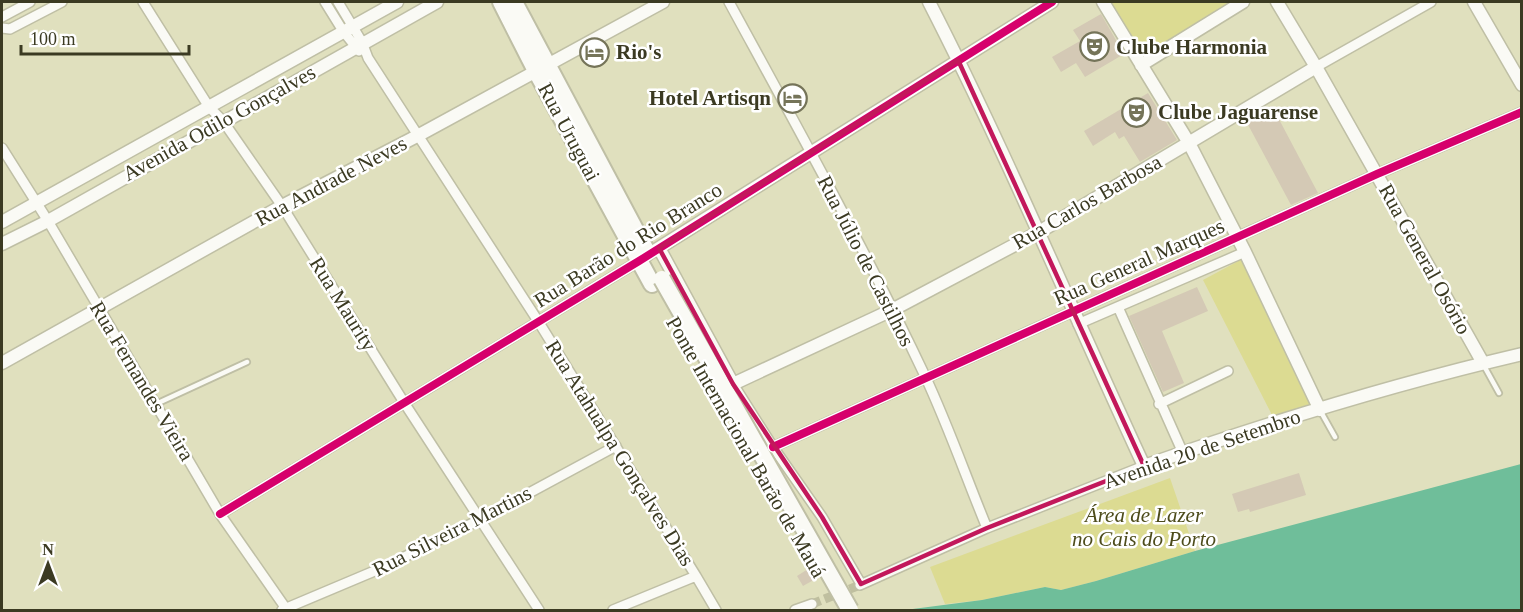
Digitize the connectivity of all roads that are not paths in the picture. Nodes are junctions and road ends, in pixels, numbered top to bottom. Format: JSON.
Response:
{"nodes":[{"id":1,"x":30,"y":2,"type":"edge"},
{"id":2,"x":62,"y":2,"type":"edge"},
{"id":3,"x":143,"y":2,"type":"edge"},
{"id":4,"x":325,"y":2,"type":"edge"},
{"id":5,"x":338,"y":2,"type":"edge"},
{"id":6,"x":397,"y":2,"type":"edge"},
{"id":7,"x":437,"y":2,"type":"edge"},
{"id":8,"x":501,"y":2,"type":"edge"},
{"id":9,"x":514,"y":2,"type":"edge"},
{"id":10,"x":663,"y":2,"type":"edge"},
{"id":11,"x":729,"y":2,"type":"edge"},
{"id":12,"x":929,"y":2,"type":"edge"},
{"id":13,"x":1052,"y":2,"type":"edge"},
{"id":14,"x":1103,"y":2,"type":"edge"},
{"id":15,"x":1243,"y":2,"type":"edge"},
{"id":16,"x":1277,"y":2,"type":"edge"},
{"id":17,"x":1431,"y":2,"type":"edge"},
{"id":18,"x":1474,"y":2,"type":"edge"},
{"id":19,"x":2,"y":17,"type":"edge"},
{"id":20,"x":2,"y":28,"type":"edge"},
{"id":21,"x":347,"y":29,"type":"junction"},
{"id":22,"x":358,"y":45,"type":"junction"},
{"id":23,"x":958,"y":60,"type":"junction"},
{"id":24,"x":1141,"y":65,"type":"junction"},
{"id":25,"x":1316,"y":67,"type":"junction"},
{"id":26,"x":541,"y":69,"type":"junction"},
{"id":27,"x":1521,"y":85,"type":"edge"},
{"id":28,"x":209,"y":107,"type":"junction"},
{"id":29,"x":1521,"y":112,"type":"edge"},
{"id":30,"x":223,"y":121,"type":"junction"},
{"id":31,"x":419,"y":135,"type":"junction"},
{"id":32,"x":148,"y":140,"type":"junction"},
{"id":33,"x":1189,"y":143,"type":"junction"},
{"id":34,"x":2,"y":148,"type":"edge"},
{"id":35,"x":811,"y":152,"type":"junction"},
{"id":36,"x":158,"y":157,"type":"junction"},
{"id":37,"x":1377,"y":174,"type":"junction"},
{"id":38,"x":36,"y":202,"type":"junction"},
{"id":39,"x":282,"y":206,"type":"junction"},
{"id":40,"x":48,"y":221,"type":"junction"},
{"id":41,"x":2,"y":222,"type":"edge"},
{"id":42,"x":1039,"y":232,"type":"junction"},
{"id":43,"x":1238,"y":238,"type":"junction"},
{"id":44,"x":2,"y":244,"type":"edge"},
{"id":45,"x":1245,"y":252,"type":"junction"},
{"id":46,"x":649,"y":255,"type":"junction"},
{"id":47,"x":657,"y":282,"type":"junction"},
{"id":48,"x":1118,"y":307,"type":"junction"},
{"id":49,"x":99,"y":308,"type":"junction"},
{"id":50,"x":892,"y":310,"type":"junction"},
{"id":51,"x":1073,"y":312,"type":"junction"},
{"id":52,"x":538,"y":321,"type":"junction"},
{"id":53,"x":1078,"y":324,"type":"junction"},
{"id":54,"x":1521,"y":354,"type":"edge"},
{"id":55,"x":247,"y":362,"type":"dead end"},
{"id":56,"x":2,"y":363,"type":"edge"},
{"id":57,"x":1483,"y":363,"type":"junction"},
{"id":58,"x":1228,"y":371,"type":"dead end"},
{"id":59,"x":926,"y":378,"type":"junction"},
{"id":60,"x":733,"y":384,"type":"junction"},
{"id":61,"x":1499,"y":393,"type":"dead end"},
{"id":62,"x":156,"y":404,"type":"junction"},
{"id":63,"x":405,"y":404,"type":"junction"},
{"id":64,"x":1159,"y":404,"type":"junction"},
{"id":65,"x":1320,"y":410,"type":"junction"},
{"id":66,"x":1335,"y":437,"type":"dead end"},
{"id":67,"x":616,"y":446,"type":"junction"},
{"id":68,"x":773,"y":447,"type":"junction"},
{"id":69,"x":1183,"y":453,"type":"junction"},
{"id":70,"x":1144,"y":466,"type":"junction"},
{"id":71,"x":220,"y":514,"type":"junction"},
{"id":72,"x":481,"y":519,"type":"junction"},
{"id":73,"x":987,"y":528,"type":"junction"},
{"id":74,"x":696,"y":576,"type":"junction"},
{"id":75,"x":812,"y":604,"type":"dead end"},
{"id":76,"x":285,"y":610,"type":"edge"},
{"id":77,"x":539,"y":610,"type":"edge"},
{"id":78,"x":613,"y":610,"type":"edge"},
{"id":79,"x":716,"y":610,"type":"edge"},
{"id":80,"x":795,"y":610,"type":"edge"},
{"id":81,"x":841,"y":610,"type":"edge"},
{"id":82,"x":850,"y":610,"type":"edge"}],
"edges":[{"from":1,"to":19,"type":"street"},
{"from":2,"to":20,"type":"street"},
{"from":3,"to":28,"type":"street","name":"Rua Maurity"},
{"from":4,"to":21,"type":"street"},
{"from":5,"to":21,"type":"street"},
{"from":6,"to":21,"type":"street","name":"Avenida Odilo Gonçalves"},
{"from":7,"to":22,"type":"street","name":"Avenida Odilo Gonçalves"},
{"from":8,"to":26,"type":"highway","name":"Rua Uruguai"},
{"from":9,"to":26,"type":"highway","name":"Rua Uruguai"},
{"from":10,"to":26,"type":"street","name":"Rua Andrade Neves"},
{"from":11,"to":35,"type":"street","name":"Rua Júlio de Castilhos"},
{"from":12,"to":23,"type":"street"},
{"from":13,"to":23,"type":"street","name":"Rua Barão do Rio Branco"},
{"from":14,"to":24,"type":"street"},
{"from":15,"to":24,"type":"street"},
{"from":16,"to":25,"type":"street","name":"Rua General Osório"},
{"from":17,"to":25,"type":"street","name":"Rua Carlos Barbosa"},
{"from":18,"to":27,"type":"street"},
{"from":21,"to":22,"type":"street","name":"Rua Atahualpa Gonçalves Dias"},
{"from":21,"to":28,"type":"street","name":"Avenida Odilo Gonçalves"},
{"from":22,"to":30,"type":"street","name":"Avenida Odilo Gonçalves"},
{"from":22,"to":31,"type":"street","name":"Rua Atahualpa Gonçalves Dias"},
{"from":23,"to":35,"type":"street","name":"Rua Barão do Rio Branco"},
{"from":23,"to":42,"type":"street"},
{"from":24,"to":33,"type":"street"},
{"from":25,"to":33,"type":"street","name":"Rua Carlos Barbosa"},
{"from":25,"to":37,"type":"street","name":"Rua General Osório"},
{"from":26,"to":31,"type":"street","name":"Rua Andrade Neves"},
{"from":26,"to":46,"type":"highway","name":"Rua Uruguai"},
{"from":28,"to":30,"type":"street","name":"Rua Maurity"},
{"from":28,"to":32,"type":"street","name":"Avenida Odilo Gonçalves"},
{"from":29,"to":37,"type":"street","name":"Rua General Marques"},
{"from":30,"to":36,"type":"street","name":"Avenida Odilo Gonçalves"},
{"from":30,"to":39,"type":"street","name":"Rua Maurity"},
{"from":31,"to":39,"type":"street","name":"Rua Andrade Neves"},
{"from":31,"to":52,"type":"street","name":"Rua Atahualpa Gonçalves Dias"},
{"from":32,"to":36,"type":"street"},
{"from":32,"to":38,"type":"street","name":"Avenida Odilo Gonçalves"},
{"from":33,"to":42,"type":"street","name":"Rua Carlos Barbosa"},
{"from":33,"to":43,"type":"street"},
{"from":34,"to":38,"type":"street","name":"Rua Fernandes Vieira"},
{"from":35,"to":46,"type":"street","name":"Rua Barão do Rio Branco"},
{"from":35,"to":50,"type":"street","name":"Rua Júlio de Castilhos"},
{"from":36,"to":40,"type":"street","name":"Avenida Odilo Gonçalves"},
{"from":37,"to":43,"type":"street","name":"Rua General Marques"},
{"from":37,"to":57,"type":"street","name":"Rua General Osório"},
{"from":38,"to":40,"type":"street","name":"Rua Fernandes Vieira"},
{"from":38,"to":41,"type":"street","name":"Avenida Odilo Gonçalves"},
{"from":39,"to":49,"type":"street","name":"Rua Andrade Neves"},
{"from":39,"to":63,"type":"street","name":"Rua Maurity"},
{"from":40,"to":44,"type":"street","name":"Avenida Odilo Gonçalves"},
{"from":40,"to":49,"type":"street","name":"Rua Fernandes Vieira"},
{"from":42,"to":50,"type":"street","name":"Rua Carlos Barbosa"},
{"from":42,"to":51,"type":"street"},
{"from":43,"to":45,"type":"street"},
{"from":43,"to":51,"type":"street","name":"Rua General Marques"},
{"from":45,"to":48,"type":"street"},
{"from":45,"to":65,"type":"street"},
{"from":46,"to":47,"type":"highway","name":"Rua Uruguai"},
{"from":46,"to":52,"type":"street","name":"Rua Barão do Rio Branco"},
{"from":46,"to":60,"type":"street"},
{"from":47,"to":81,"type":"highway","name":"Ponte Internacional Barão de Mauá"},
{"from":47,"to":82,"type":"highway","name":"Ponte Internacional Barão de Mauá","bridge":true},
{"from":48,"to":53,"type":"street"},
{"from":48,"to":64,"type":"street"},
{"from":49,"to":56,"type":"street","name":"Rua Andrade Neves"},
{"from":49,"to":62,"type":"street","name":"Rua Fernandes Vieira"},
{"from":50,"to":59,"type":"street","name":"Rua Júlio de Castilhos"},
{"from":50,"to":60,"type":"street","name":"Rua Carlos Barbosa"},
{"from":51,"to":53,"type":"street"},
{"from":51,"to":59,"type":"street","name":"Rua General Marques"},
{"from":52,"to":63,"type":"street","name":"Rua Barão do Rio Branco"},
{"from":52,"to":67,"type":"street","name":"Rua Atahualpa Gonçalves Dias"},
{"from":53,"to":70,"type":"street"},
{"from":54,"to":57,"type":"street","name":"Avenida 20 de Setembro"},
{"from":55,"to":62,"type":"lane"},
{"from":57,"to":61,"type":"lane","name":"Rua General Osório"},
{"from":57,"to":65,"type":"street","name":"Avenida 20 de Setembro"},
{"from":58,"to":64,"type":"street"},
{"from":59,"to":68,"type":"street","name":"Rua General Marques"},
{"from":59,"to":73,"type":"street","name":"Rua Júlio de Castilhos"},
{"from":60,"to":68,"type":"street"},
{"from":62,"to":71,"type":"street","name":"Rua Fernandes Vieira"},
{"from":63,"to":71,"type":"street","name":"Rua Barão do Rio Branco"},
{"from":63,"to":72,"type":"street","name":"Rua Maurity"},
{"from":64,"to":69,"type":"street"},
{"from":65,"to":66,"type":"lane"},
{"from":65,"to":69,"type":"street","name":"Avenida 20 de Setembro"},
{"from":67,"to":72,"type":"street","name":"Rua Silveira Martins"},
{"from":67,"to":74,"type":"street","name":"Rua Atahualpa Gonçalves Dias"},
{"from":68,"to":73,"type":"street","name":"Avenida 20 de Setembro"},
{"from":69,"to":70,"type":"street","name":"Avenida 20 de Setembro"},
{"from":70,"to":73,"type":"street","name":"Avenida 20 de Setembro"},
{"from":71,"to":76,"type":"street","name":"Rua Fernandes Vieira"},
{"from":72,"to":76,"type":"street","name":"Rua Silveira Martins"},
{"from":72,"to":77,"type":"street","name":"Rua Maurity"},
{"from":74,"to":78,"type":"street"},
{"from":74,"to":79,"type":"street","name":"Rua Atahualpa Gonçalves Dias"},
{"from":75,"to":80,"type":"street"}]}
